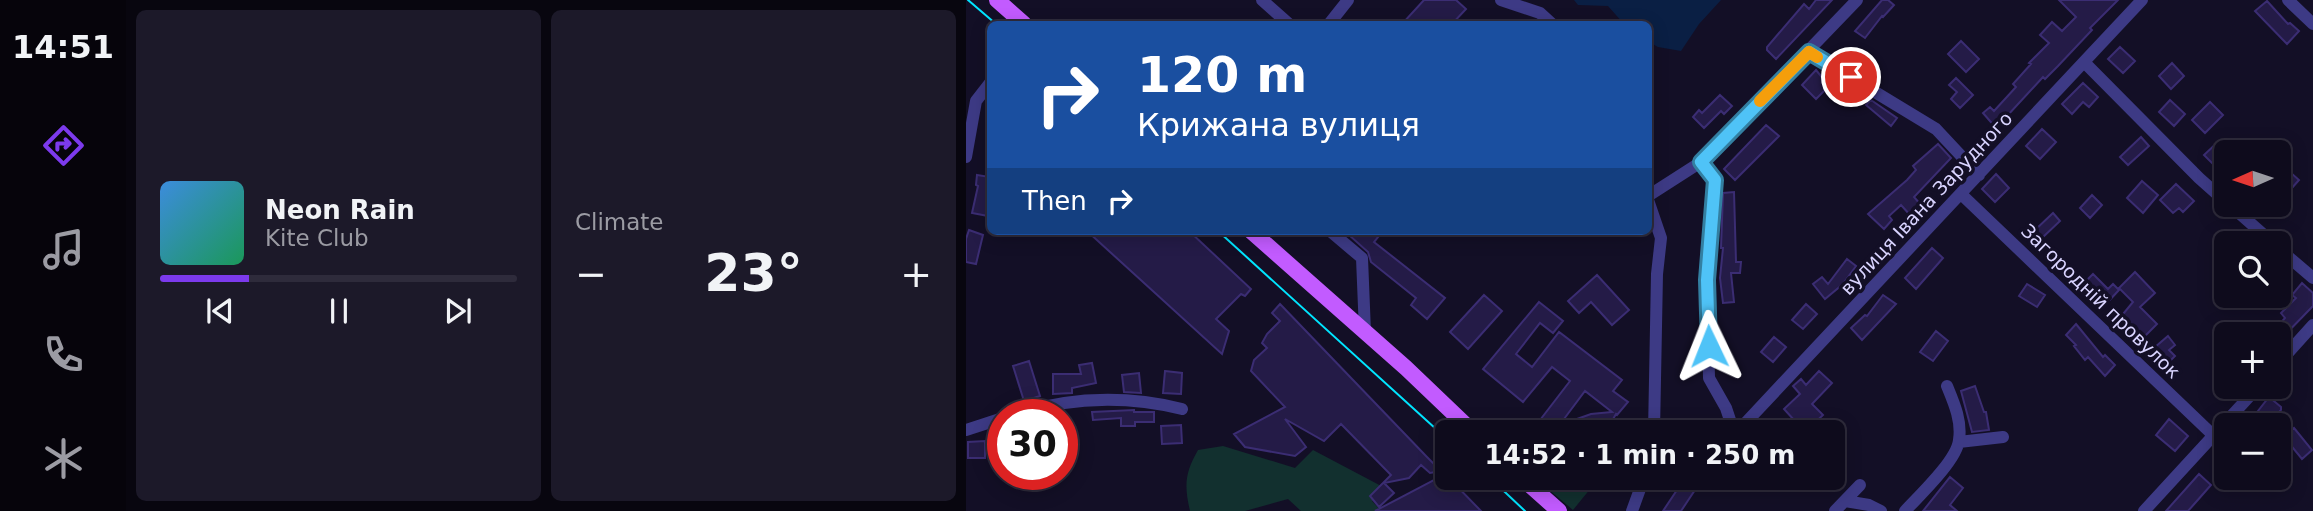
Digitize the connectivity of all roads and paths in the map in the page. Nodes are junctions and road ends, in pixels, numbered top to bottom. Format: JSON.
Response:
{"nodes":[{"id":1,"x":997,"y":0,"type":"edge"},
{"id":2,"x":1262,"y":0,"type":"edge"},
{"id":3,"x":1348,"y":0,"type":"edge"},
{"id":4,"x":1501,"y":0,"type":"edge"},
{"id":5,"x":1857,"y":0,"type":"edge"},
{"id":6,"x":2142,"y":0,"type":"edge"},
{"id":7,"x":2288,"y":0,"type":"edge"},
{"id":8,"x":1021,"y":21,"type":"edge"},
{"id":9,"x":1286,"y":21,"type":"edge"},
{"id":10,"x":1331,"y":21,"type":"edge"},
{"id":11,"x":1548,"y":21,"type":"edge"},
{"id":12,"x":2313,"y":24,"type":"edge"},
{"id":13,"x":1809,"y":52,"type":"junction"},
{"id":14,"x":2085,"y":63,"type":"junction"},
{"id":15,"x":987,"y":86,"type":"edge"},
{"id":16,"x":971,"y":101,"type":"edge"},
{"id":17,"x":966,"y":158,"type":"edge"},
{"id":18,"x":1701,"y":162,"type":"junction"},
{"id":19,"x":1979,"y":175,"type":"junction"},
{"id":20,"x":2214,"y":191,"type":"edge"},
{"id":21,"x":1961,"y":194,"type":"junction"},
{"id":22,"x":1652,"y":195,"type":"edge"},
{"id":23,"x":1652,"y":211,"type":"edge"},
{"id":24,"x":2244,"y":217,"type":"edge"},
{"id":25,"x":2260,"y":231,"type":"edge"},
{"id":26,"x":1256,"y":235,"type":"edge"},
{"id":27,"x":1335,"y":235,"type":"edge"},
{"id":28,"x":2291,"y":259,"type":"edge"},
{"id":29,"x":2313,"y":278,"type":"edge"},
{"id":30,"x":2313,"y":325,"type":"edge"},
{"id":31,"x":1365,"y":332,"type":"junction"},
{"id":32,"x":2291,"y":350,"type":"edge"},
{"id":33,"x":1947,"y":386,"type":"dead end"},
{"id":34,"x":2247,"y":399,"type":"edge"},
{"id":35,"x":1078,"y":400,"type":"edge"},
{"id":36,"x":1182,"y":409,"type":"dead end"},
{"id":37,"x":2235,"y":413,"type":"edge"},
{"id":38,"x":1460,"y":420,"type":"edge"},
{"id":39,"x":1654,"y":420,"type":"edge"},
{"id":40,"x":1730,"y":420,"type":"edge"},
{"id":41,"x":1746,"y":420,"type":"edge"},
{"id":42,"x":987,"y":423,"type":"edge"},
{"id":43,"x":966,"y":430,"type":"edge"},
{"id":44,"x":2214,"y":436,"type":"joint"},
{"id":45,"x":2003,"y":437,"type":"dead end"},
{"id":46,"x":1959,"y":442,"type":"junction"},
{"id":47,"x":1860,"y":485,"type":"dead end"},
{"id":48,"x":1535,"y":490,"type":"edge"},
{"id":49,"x":1640,"y":490,"type":"edge"},
{"id":50,"x":1845,"y":500,"type":"junction"},
{"id":51,"x":1559,"y":511,"type":"edge"},
{"id":52,"x":1632,"y":511,"type":"edge"},
{"id":53,"x":1835,"y":511,"type":"edge"},
{"id":54,"x":1881,"y":511,"type":"edge"},
{"id":55,"x":1905,"y":511,"type":"edge"},
{"id":56,"x":2144,"y":511,"type":"edge"}],
"edges":[{"from":1,"to":8,"type":"main road"},
{"from":2,"to":9,"type":"street"},
{"from":3,"to":10,"type":"street"},
{"from":4,"to":11,"type":"street"},
{"from":5,"to":13,"type":"street"},
{"from":6,"to":14,"type":"street","name":"вулиця Івана Зарудного"},
{"from":7,"to":12,"type":"street"},
{"from":13,"to":18,"type":"street"},
{"from":13,"to":19,"type":"street"},
{"from":14,"to":19,"type":"street","name":"вулиця Івана Зарудного"},
{"from":14,"to":20,"type":"street"},
{"from":15,"to":16,"type":"street"},
{"from":16,"to":17,"type":"street"},
{"from":18,"to":22,"type":"street"},
{"from":18,"to":40,"type":"street"},
{"from":19,"to":21,"type":"street","name":"вулиця Івана Зарудного"},
{"from":21,"to":41,"type":"street","name":"вулиця Івана Зарудного"},
{"from":21,"to":44,"type":"street","name":"Загородній провулок"},
{"from":23,"to":39,"type":"street"},
{"from":24,"to":25,"type":"street"},
{"from":26,"to":31,"type":"main road"},
{"from":27,"to":31,"type":"street"},
{"from":28,"to":29,"type":"street"},
{"from":30,"to":32,"type":"street"},
{"from":31,"to":38,"type":"main road"},
{"from":33,"to":46,"type":"street"},
{"from":34,"to":37,"type":"street"},
{"from":35,"to":36,"type":"street"},
{"from":42,"to":43,"type":"street"},
{"from":44,"to":56,"type":"street"},
{"from":45,"to":46,"type":"street"},
{"from":46,"to":55,"type":"street"},
{"from":47,"to":50,"type":"street"},
{"from":48,"to":51,"type":"main road"},
{"from":49,"to":52,"type":"street"},
{"from":50,"to":53,"type":"street"},
{"from":50,"to":54,"type":"street"}]}
